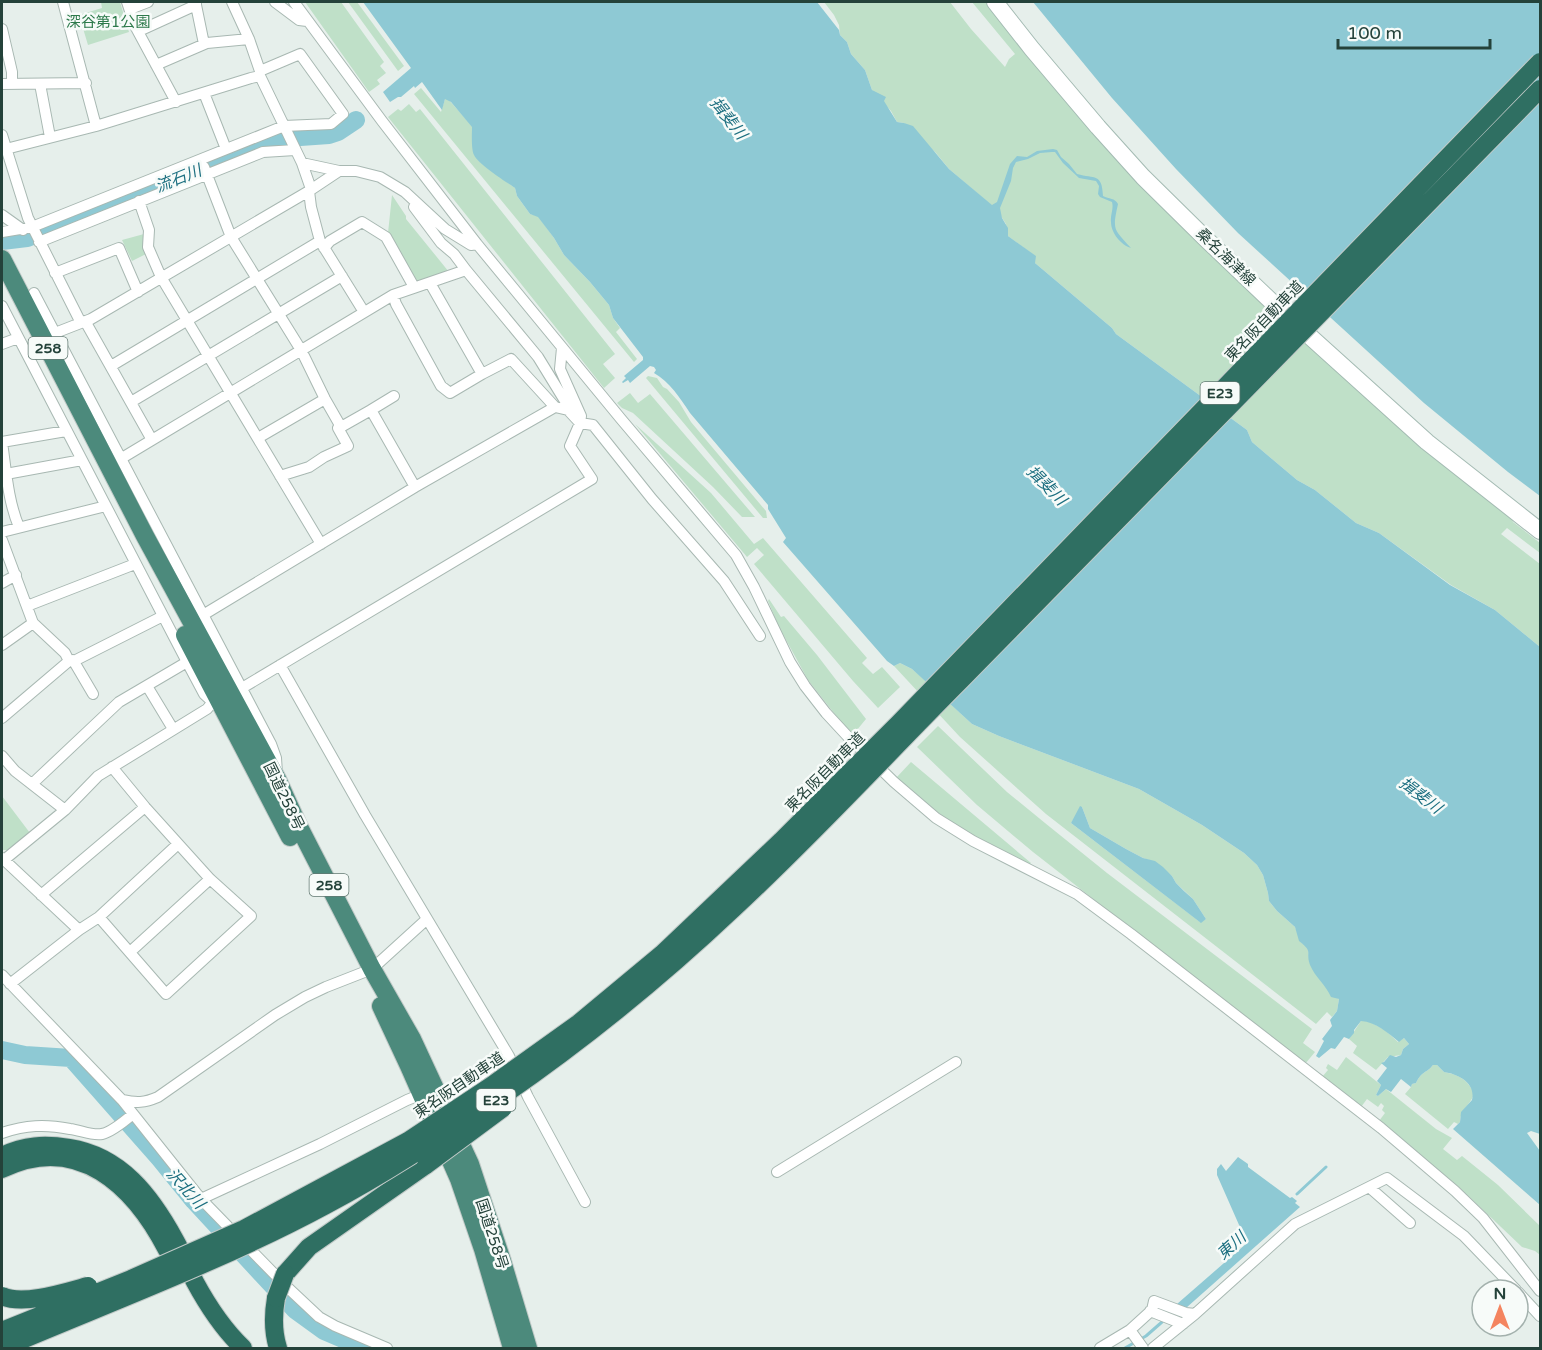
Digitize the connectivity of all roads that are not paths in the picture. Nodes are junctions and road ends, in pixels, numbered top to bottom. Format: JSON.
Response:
{"nodes":[{"id":1,"x":63,"y":2,"type":"edge"},
{"id":2,"x":148,"y":2,"type":"edge"},
{"id":3,"x":232,"y":2,"type":"edge"},
{"id":4,"x":275,"y":2,"type":"edge"},
{"id":5,"x":294,"y":2,"type":"edge"},
{"id":6,"x":995,"y":2,"type":"edge"},
{"id":7,"x":196,"y":3,"type":"edge"},
{"id":8,"x":128,"y":5,"type":"edge"},
{"id":9,"x":307,"y":21,"type":"junction"},
{"id":10,"x":2,"y":30,"type":"edge"},
{"id":11,"x":139,"y":31,"type":"junction"},
{"id":12,"x":249,"y":39,"type":"junction"},
{"id":13,"x":204,"y":44,"type":"junction"},
{"id":14,"x":1540,"y":62,"type":"edge"},
{"id":15,"x":156,"y":65,"type":"junction"},
{"id":16,"x":260,"y":74,"type":"junction"},
{"id":17,"x":86,"y":83,"type":"junction"},
{"id":18,"x":7,"y":84,"type":"edge"},
{"id":19,"x":40,"y":84,"type":"junction"},
{"id":20,"x":1540,"y":89,"type":"edge"},
{"id":21,"x":204,"y":93,"type":"junction"},
{"id":22,"x":176,"y":102,"type":"junction"},
{"id":23,"x":96,"y":126,"type":"junction"},
{"id":24,"x":285,"y":128,"type":"junction"},
{"id":25,"x":2,"y":135,"type":"edge"},
{"id":26,"x":50,"y":137,"type":"junction"},
{"id":27,"x":293,"y":146,"type":"junction"},
{"id":28,"x":226,"y":149,"type":"junction"},
{"id":29,"x":4,"y":150,"type":"edge"},
{"id":30,"x":302,"y":163,"type":"junction"},
{"id":31,"x":204,"y":167,"type":"junction"},
{"id":32,"x":339,"y":171,"type":"junction"},
{"id":33,"x":398,"y":187,"type":"junction"},
{"id":34,"x":310,"y":190,"type":"junction"},
{"id":35,"x":139,"y":201,"type":"junction"},
{"id":36,"x":2,"y":216,"type":"edge"},
{"id":37,"x":2,"y":232,"type":"edge"},
{"id":38,"x":33,"y":234,"type":"junction"},
{"id":39,"x":231,"y":237,"type":"junction"},
{"id":40,"x":322,"y":244,"type":"junction"},
{"id":41,"x":477,"y":244,"type":"junction"},
{"id":42,"x":2,"y":259,"type":"edge"},
{"id":43,"x":466,"y":270,"type":"junction"},
{"id":44,"x":55,"y":273,"type":"junction"},
{"id":45,"x":342,"y":276,"type":"junction"},
{"id":46,"x":161,"y":277,"type":"junction"},
{"id":47,"x":257,"y":279,"type":"junction"},
{"id":48,"x":430,"y":283,"type":"junction"},
{"id":49,"x":2,"y":285,"type":"edge"},
{"id":50,"x":414,"y":287,"type":"junction"},
{"id":51,"x":138,"y":292,"type":"junction"},
{"id":52,"x":34,"y":294,"type":"dead end"},
{"id":53,"x":393,"y":295,"type":"junction"},
{"id":54,"x":2,"y":306,"type":"edge"},
{"id":55,"x":364,"y":312,"type":"junction"},
{"id":56,"x":278,"y":313,"type":"junction"},
{"id":57,"x":187,"y":320,"type":"junction"},
{"id":58,"x":83,"y":322,"type":"junction"},
{"id":59,"x":55,"y":333,"type":"junction"},
{"id":60,"x":18,"y":338,"type":"junction"},
{"id":61,"x":2,"y":344,"type":"edge"},
{"id":62,"x":562,"y":348,"type":"junction"},
{"id":63,"x":302,"y":353,"type":"junction"},
{"id":64,"x":208,"y":356,"type":"junction"},
{"id":65,"x":111,"y":366,"type":"junction"},
{"id":66,"x":482,"y":374,"type":"junction"},
{"id":67,"x":230,"y":393,"type":"junction"},
{"id":68,"x":394,"y":396,"type":"dead end"},
{"id":69,"x":325,"y":399,"type":"junction"},
{"id":70,"x":130,"y":402,"type":"junction"},
{"id":71,"x":555,"y":407,"type":"junction"},
{"id":72,"x":371,"y":410,"type":"junction"},
{"id":73,"x":568,"y":410,"type":"junction"},
{"id":74,"x":580,"y":423,"type":"junction"},
{"id":75,"x":341,"y":427,"type":"junction"},
{"id":76,"x":66,"y":431,"type":"junction"},
{"id":77,"x":258,"y":438,"type":"junction"},
{"id":78,"x":88,"y":439,"type":"junction"},
{"id":79,"x":152,"y":440,"type":"junction"},
{"id":80,"x":2,"y":442,"type":"edge"},
{"id":81,"x":122,"y":458,"type":"junction"},
{"id":82,"x":82,"y":460,"type":"junction"},
{"id":83,"x":6,"y":474,"type":"junction"},
{"id":84,"x":280,"y":476,"type":"junction"},
{"id":85,"x":415,"y":487,"type":"junction"},
{"id":86,"x":106,"y":506,"type":"junction"},
{"id":87,"x":19,"y":527,"type":"junction"},
{"id":88,"x":1540,"y":531,"type":"edge"},
{"id":89,"x":2,"y":532,"type":"edge"},
{"id":90,"x":2,"y":540,"type":"edge"},
{"id":91,"x":321,"y":544,"type":"junction"},
{"id":92,"x":5,"y":557,"type":"edge"},
{"id":93,"x":135,"y":564,"type":"junction"},
{"id":94,"x":16,"y":575,"type":"junction"},
{"id":95,"x":2,"y":582,"type":"edge"},
{"id":96,"x":27,"y":606,"type":"junction"},
{"id":97,"x":203,"y":615,"type":"junction"},
{"id":98,"x":163,"y":616,"type":"junction"},
{"id":99,"x":33,"y":623,"type":"junction"},
{"id":100,"x":760,"y":636,"type":"dead end"},
{"id":101,"x":2,"y":645,"type":"edge"},
{"id":102,"x":71,"y":661,"type":"junction"},
{"id":103,"x":186,"y":662,"type":"junction"},
{"id":104,"x":280,"y":665,"type":"junction"},
{"id":105,"x":147,"y":686,"type":"junction"},
{"id":106,"x":242,"y":688,"type":"junction"},
{"id":107,"x":93,"y":694,"type":"dead end"},
{"id":108,"x":219,"y":708,"type":"junction"},
{"id":109,"x":2,"y":718,"type":"edge"},
{"id":110,"x":173,"y":729,"type":"junction"},
{"id":111,"x":2,"y":756,"type":"edge"},
{"id":112,"x":112,"y":767,"type":"junction"},
{"id":113,"x":277,"y":779,"type":"junction"},
{"id":114,"x":32,"y":784,"type":"junction"},
{"id":115,"x":145,"y":807,"type":"junction"},
{"id":116,"x":65,"y":810,"type":"junction"},
{"id":117,"x":178,"y":844,"type":"junction"},
{"id":118,"x":3,"y":859,"type":"edge"},
{"id":119,"x":210,"y":879,"type":"junction"},
{"id":120,"x":41,"y":895,"type":"junction"},
{"id":121,"x":99,"y":917,"type":"junction"},
{"id":122,"x":427,"y":919,"type":"junction"},
{"id":123,"x":79,"y":930,"type":"junction"},
{"id":124,"x":130,"y":952,"type":"junction"},
{"id":125,"x":368,"y":971,"type":"junction"},
{"id":126,"x":2,"y":975,"type":"edge"},
{"id":127,"x":10,"y":984,"type":"junction"},
{"id":128,"x":587,"y":1035,"type":"junction"},
{"id":129,"x":509,"y":1056,"type":"junction"},
{"id":130,"x":956,"y":1062,"type":"dead end"},
{"id":131,"x":422,"y":1094,"type":"junction"},
{"id":132,"x":122,"y":1100,"type":"junction"},
{"id":133,"x":441,"y":1102,"type":"junction"},
{"id":134,"x":128,"y":1118,"type":"junction"},
{"id":135,"x":2,"y":1132,"type":"edge"},
{"id":136,"x":2,"y":1156,"type":"edge"},
{"id":137,"x":2,"y":1169,"type":"edge"},
{"id":138,"x":777,"y":1172,"type":"dead end"},
{"id":139,"x":1369,"y":1187,"type":"junction"},
{"id":140,"x":201,"y":1198,"type":"junction"},
{"id":141,"x":585,"y":1202,"type":"dead end"},
{"id":142,"x":289,"y":1205,"type":"junction"},
{"id":143,"x":1410,"y":1223,"type":"dead end"},
{"id":144,"x":1504,"y":1278,"type":"edge"},
{"id":145,"x":1540,"y":1291,"type":"edge"},
{"id":146,"x":2,"y":1296,"type":"edge"},
{"id":147,"x":1150,"y":1311,"type":"junction"},
{"id":148,"x":1195,"y":1314,"type":"junction"},
{"id":149,"x":1183,"y":1324,"type":"junction"},
{"id":150,"x":1130,"y":1329,"type":"junction"},
{"id":151,"x":2,"y":1331,"type":"edge"},
{"id":152,"x":3,"y":1348,"type":"edge"},
{"id":153,"x":227,"y":1348,"type":"edge"},
{"id":154,"x":243,"y":1348,"type":"edge"},
{"id":155,"x":278,"y":1348,"type":"edge"},
{"id":156,"x":387,"y":1348,"type":"edge"},
{"id":157,"x":512,"y":1348,"type":"edge"},
{"id":158,"x":528,"y":1348,"type":"edge"},
{"id":159,"x":1100,"y":1348,"type":"edge"},
{"id":160,"x":1143,"y":1348,"type":"edge"},
{"id":161,"x":1153,"y":1348,"type":"edge"}],
"edges":[{"from":1,"to":17,"type":"street"},
{"from":2,"to":8,"type":"street"},
{"from":3,"to":12,"type":"street"},
{"from":4,"to":9,"type":"street"},
{"from":5,"to":9,"type":"street"},
{"from":6,"to":88,"type":"main road","name":"桑名海津線"},
{"from":7,"to":11,"type":"street"},
{"from":7,"to":13,"type":"street"},
{"from":8,"to":11,"type":"street"},
{"from":9,"to":41,"type":"street"},
{"from":10,"to":18,"type":"street"},
{"from":11,"to":15,"type":"street"},
{"from":12,"to":13,"type":"street"},
{"from":12,"to":16,"type":"street"},
{"from":13,"to":15,"type":"street"},
{"from":14,"to":142,"type":"highway","name":"東名阪自動車道","number":"E23","bridge":true},
{"from":15,"to":22,"type":"street"},
{"from":16,"to":21,"type":"street"},
{"from":16,"to":24,"type":"street"},
{"from":16,"to":24,"type":"street"},
{"from":17,"to":19,"type":"street"},
{"from":17,"to":23,"type":"street"},
{"from":18,"to":19,"type":"street"},
{"from":19,"to":26,"type":"street"},
{"from":20,"to":128,"type":"highway","number":"E23","bridge":true},
{"from":21,"to":22,"type":"street"},
{"from":21,"to":28,"type":"street"},
{"from":22,"to":23,"type":"street"},
{"from":23,"to":26,"type":"street"},
{"from":24,"to":27,"type":"street"},
{"from":24,"to":28,"type":"street"},
{"from":25,"to":29,"type":"street"},
{"from":26,"to":29,"type":"street"},
{"from":27,"to":30,"type":"street"},
{"from":27,"to":31,"type":"street"},
{"from":28,"to":31,"type":"street"},
{"from":29,"to":38,"type":"street"},
{"from":30,"to":32,"type":"street"},
{"from":30,"to":34,"type":"street"},
{"from":31,"to":35,"type":"street"},
{"from":31,"to":38,"type":"street"},
{"from":31,"to":39,"type":"street"},
{"from":32,"to":33,"type":"street"},
{"from":32,"to":34,"type":"street"},
{"from":33,"to":41,"type":"street"},
{"from":33,"to":43,"type":"street"},
{"from":34,"to":39,"type":"street"},
{"from":34,"to":40,"type":"street"},
{"from":35,"to":38,"type":"street"},
{"from":35,"to":46,"type":"street"},
{"from":36,"to":38,"type":"street"},
{"from":37,"to":38,"type":"street"},
{"from":38,"to":44,"type":"street"},
{"from":39,"to":46,"type":"street"},
{"from":39,"to":47,"type":"street"},
{"from":40,"to":45,"type":"street"},
{"from":40,"to":47,"type":"street"},
{"from":40,"to":50,"type":"street"},
{"from":41,"to":62,"type":"street"},
{"from":42,"to":78,"type":"highway","name":"国道258号","number":"258"},
{"from":43,"to":48,"type":"street"},
{"from":43,"to":73,"type":"street"},
{"from":44,"to":51,"type":"street"},
{"from":44,"to":58,"type":"street"},
{"from":45,"to":55,"type":"street"},
{"from":45,"to":56,"type":"street"},
{"from":46,"to":51,"type":"street"},
{"from":46,"to":57,"type":"street"},
{"from":47,"to":56,"type":"street"},
{"from":47,"to":57,"type":"street"},
{"from":48,"to":50,"type":"street"},
{"from":48,"to":66,"type":"street"},
{"from":49,"to":78,"type":"highway","name":"国道258号","number":"258"},
{"from":50,"to":53,"type":"street"},
{"from":51,"to":58,"type":"street"},
{"from":52,"to":59,"type":"street"},
{"from":53,"to":55,"type":"street"},
{"from":53,"to":66,"type":"street"},
{"from":54,"to":60,"type":"street"},
{"from":55,"to":63,"type":"street"},
{"from":56,"to":63,"type":"street"},
{"from":56,"to":64,"type":"street"},
{"from":57,"to":64,"type":"street"},
{"from":57,"to":65,"type":"street"},
{"from":58,"to":59,"type":"street"},
{"from":58,"to":65,"type":"street"},
{"from":59,"to":81,"type":"street"},
{"from":60,"to":61,"type":"street"},
{"from":60,"to":76,"type":"street"},
{"from":62,"to":74,"type":"street"},
{"from":62,"to":145,"type":"street"},
{"from":63,"to":67,"type":"street"},
{"from":63,"to":69,"type":"street"},
{"from":64,"to":67,"type":"street"},
{"from":64,"to":70,"type":"street"},
{"from":65,"to":70,"type":"street"},
{"from":66,"to":71,"type":"street"},
{"from":67,"to":77,"type":"street"},
{"from":67,"to":79,"type":"street"},
{"from":68,"to":72,"type":"street"},
{"from":69,"to":75,"type":"street"},
{"from":69,"to":77,"type":"street"},
{"from":70,"to":79,"type":"street"},
{"from":71,"to":73,"type":"street"},
{"from":71,"to":85,"type":"street"},
{"from":72,"to":75,"type":"street"},
{"from":72,"to":85,"type":"street"},
{"from":73,"to":74,"type":"street"},
{"from":74,"to":100,"type":"street"},
{"from":74,"to":104,"type":"street"},
{"from":75,"to":84,"type":"street"},
{"from":76,"to":80,"type":"street"},
{"from":76,"to":82,"type":"street"},
{"from":77,"to":84,"type":"street"},
{"from":78,"to":108,"type":"highway","name":"国道258号","number":"258"},
{"from":78,"to":113,"type":"highway","name":"国道258号","number":"258"},
{"from":79,"to":81,"type":"street"},
{"from":80,"to":83,"type":"street"},
{"from":81,"to":97,"type":"street"},
{"from":82,"to":83,"type":"street"},
{"from":82,"to":86,"type":"street"},
{"from":83,"to":87,"type":"street"},
{"from":84,"to":91,"type":"street"},
{"from":85,"to":91,"type":"street"},
{"from":86,"to":87,"type":"street"},
{"from":86,"to":93,"type":"street"},
{"from":87,"to":89,"type":"street"},
{"from":90,"to":92,"type":"street"},
{"from":91,"to":97,"type":"street"},
{"from":92,"to":94,"type":"street"},
{"from":93,"to":96,"type":"street"},
{"from":93,"to":98,"type":"street"},
{"from":94,"to":95,"type":"street"},
{"from":94,"to":96,"type":"street"},
{"from":96,"to":99,"type":"street"},
{"from":97,"to":106,"type":"street"},
{"from":98,"to":102,"type":"street"},
{"from":98,"to":103,"type":"street"},
{"from":99,"to":101,"type":"street"},
{"from":99,"to":102,"type":"street"},
{"from":102,"to":107,"type":"street"},
{"from":102,"to":109,"type":"street"},
{"from":103,"to":105,"type":"street"},
{"from":103,"to":108,"type":"street"},
{"from":104,"to":106,"type":"street"},
{"from":104,"to":122,"type":"street"},
{"from":105,"to":110,"type":"street"},
{"from":105,"to":114,"type":"street"},
{"from":106,"to":113,"type":"street"},
{"from":108,"to":110,"type":"street"},
{"from":108,"to":125,"type":"highway","name":"国道258号","number":"258"},
{"from":110,"to":112,"type":"street"},
{"from":111,"to":114,"type":"street"},
{"from":112,"to":115,"type":"street"},
{"from":112,"to":116,"type":"street"},
{"from":113,"to":125,"type":"highway","name":"国道258号","number":"258"},
{"from":114,"to":116,"type":"street"},
{"from":115,"to":117,"type":"street"},
{"from":115,"to":120,"type":"street"},
{"from":116,"to":118,"type":"street"},
{"from":117,"to":119,"type":"street"},
{"from":117,"to":121,"type":"street"},
{"from":118,"to":120,"type":"street"},
{"from":119,"to":124,"type":"street"},
{"from":119,"to":124,"type":"street"},
{"from":120,"to":123,"type":"street"},
{"from":121,"to":123,"type":"street"},
{"from":121,"to":124,"type":"street"},
{"from":122,"to":125,"type":"street"},
{"from":122,"to":129,"type":"street"},
{"from":123,"to":127,"type":"street"},
{"from":125,"to":131,"type":"highway","name":"国道258号","number":"258"},
{"from":125,"to":132,"type":"street"},
{"from":125,"to":133,"type":"highway","name":"国道258号","number":"258"},
{"from":126,"to":127,"type":"street"},
{"from":127,"to":132,"type":"street"},
{"from":128,"to":152,"type":"highway","number":"E23","bridge":true},
{"from":128,"to":155,"type":"highway","bridge":true},
{"from":129,"to":133,"type":"street"},
{"from":129,"to":141,"type":"street"},
{"from":130,"to":138,"type":"street"},
{"from":131,"to":140,"type":"street"},
{"from":131,"to":157,"type":"highway","name":"国道258号","number":"258"},
{"from":132,"to":134,"type":"street"},
{"from":133,"to":158,"type":"highway","name":"国道258号","number":"258"},
{"from":134,"to":135,"type":"street"},
{"from":134,"to":140,"type":"street"},
{"from":136,"to":154,"type":"highway"},
{"from":137,"to":153,"type":"highway"},
{"from":139,"to":143,"type":"street"},
{"from":139,"to":144,"type":"street"},
{"from":139,"to":148,"type":"street"},
{"from":140,"to":156,"type":"street"},
{"from":142,"to":146,"type":"highway","bridge":true},
{"from":142,"to":151,"type":"highway","name":"東名阪自動車道","number":"E23","bridge":true},
{"from":147,"to":148,"type":"street"},
{"from":147,"to":149,"type":"street"},
{"from":147,"to":150,"type":"street"},
{"from":148,"to":149,"type":"street"},
{"from":149,"to":161,"type":"street"},
{"from":150,"to":159,"type":"street"},
{"from":150,"to":160,"type":"street"}]}
